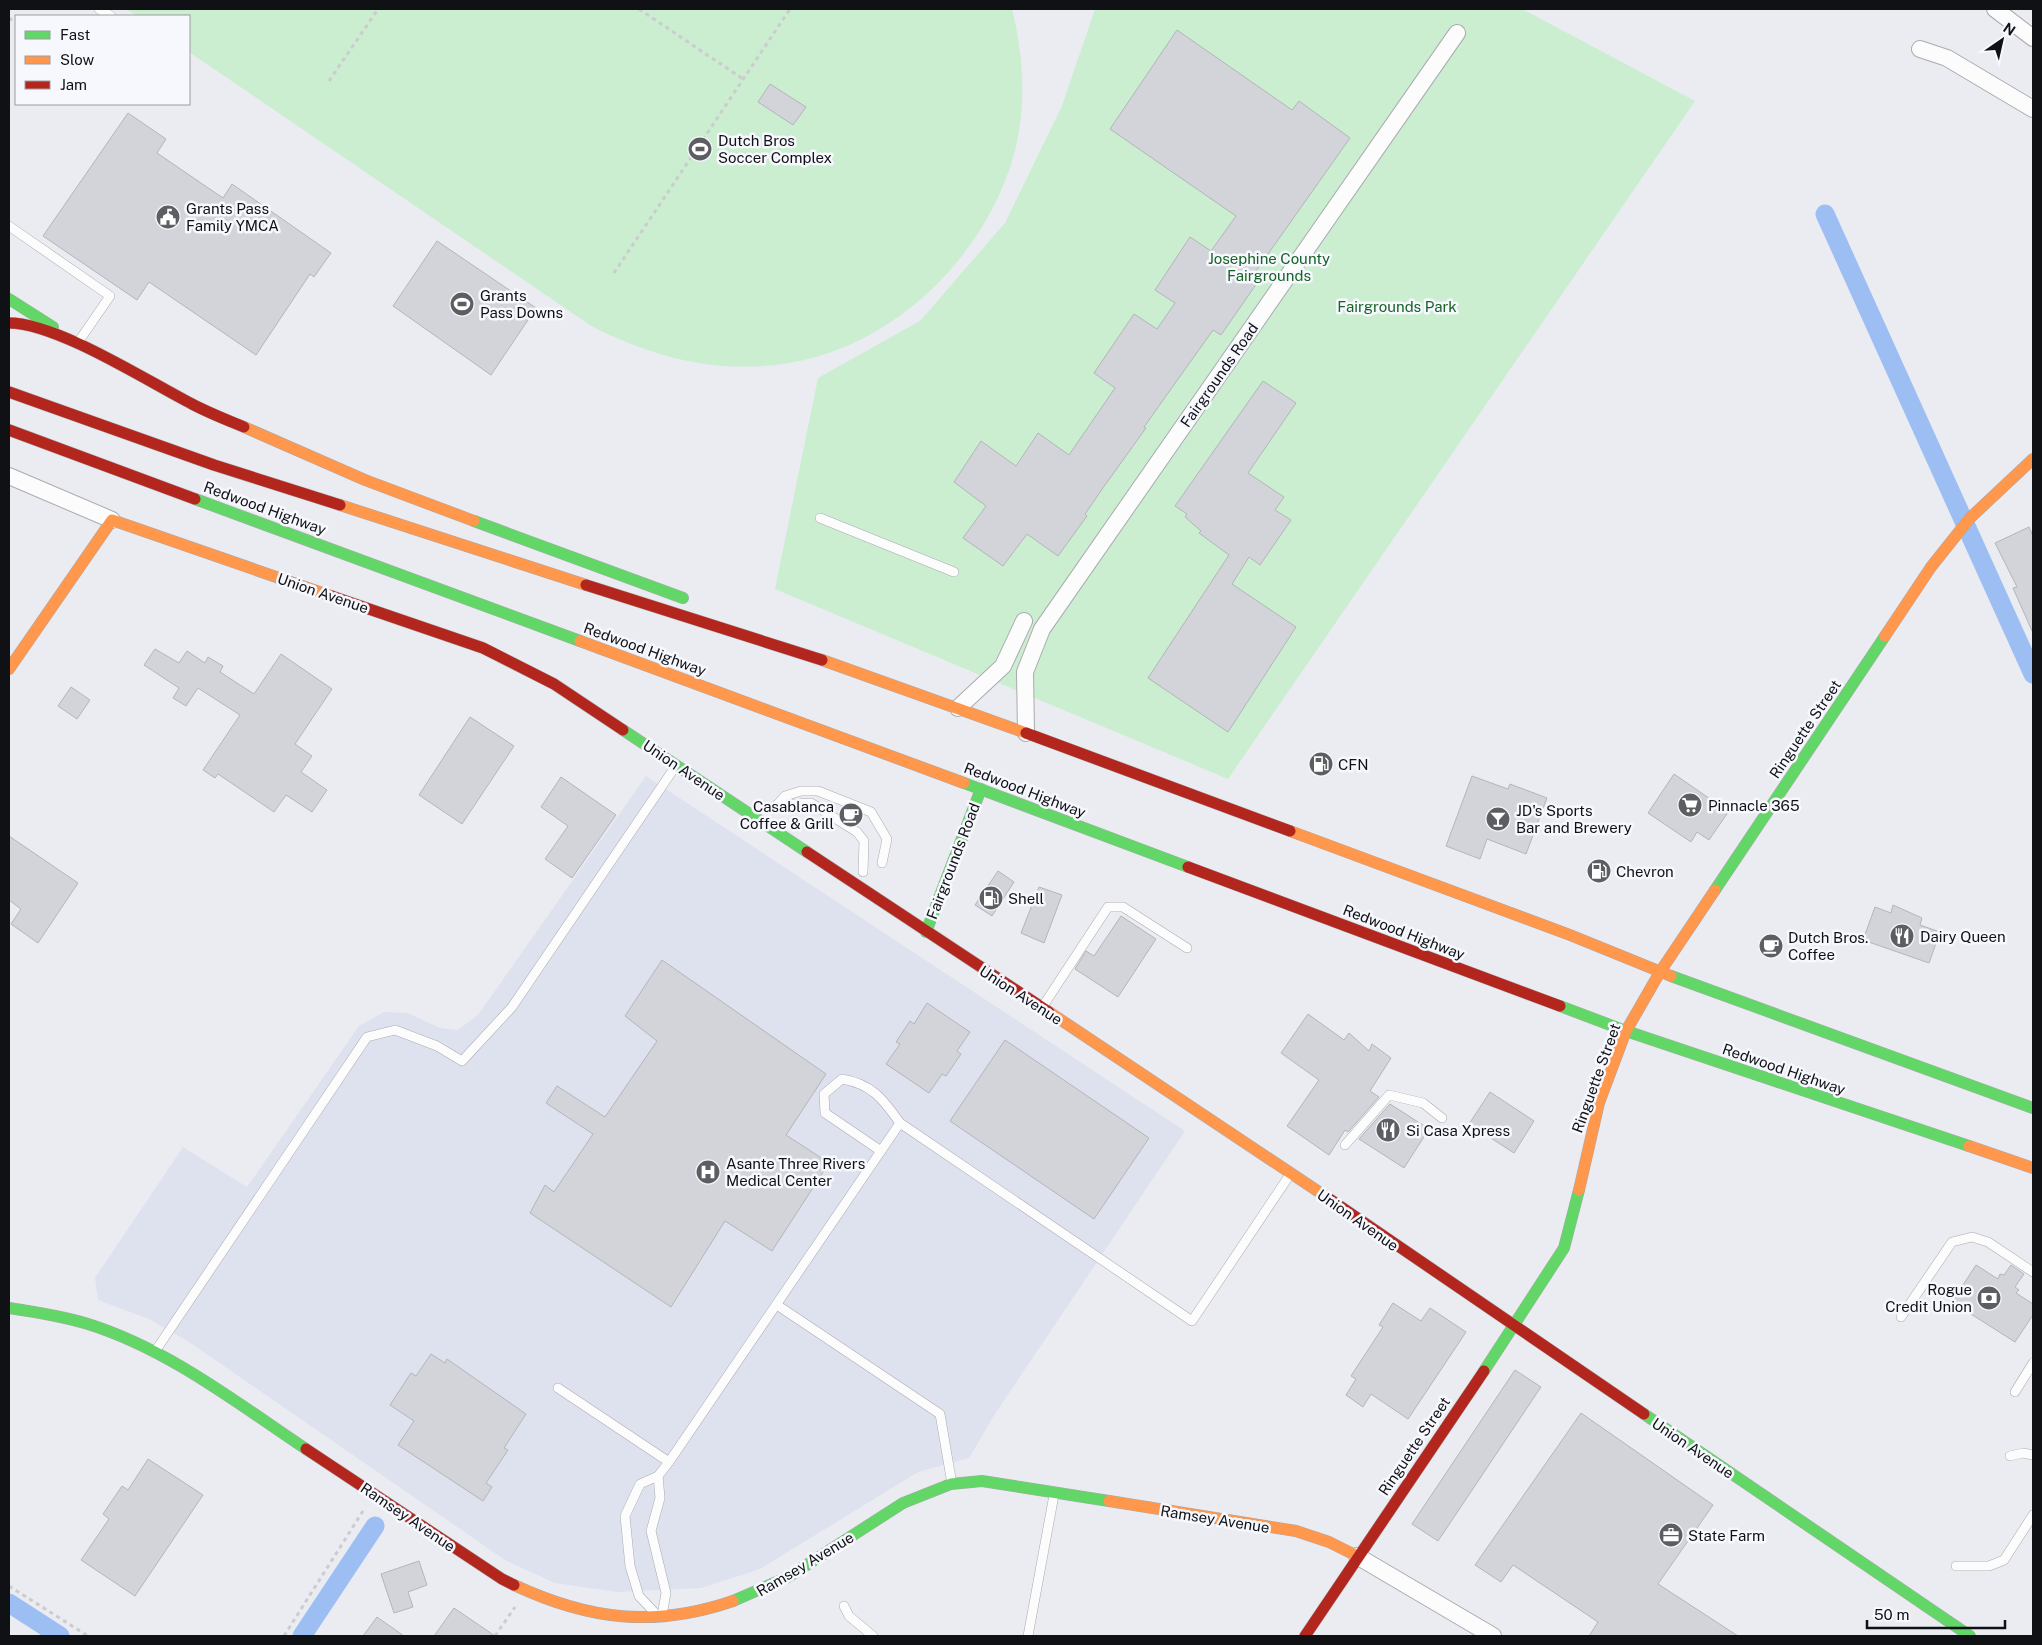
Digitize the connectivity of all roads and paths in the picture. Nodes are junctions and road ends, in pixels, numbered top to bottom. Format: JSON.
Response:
{"nodes":[{"id":1,"x":378,"y":9,"type":"edge"},
{"id":2,"x":639,"y":9,"type":"edge"},
{"id":3,"x":790,"y":9,"type":"edge"},
{"id":4,"x":1995,"y":9,"type":"edge"},
{"id":5,"x":1457,"y":32,"type":"dead end"},
{"id":6,"x":2033,"y":38,"type":"edge"},
{"id":7,"x":1920,"y":49,"type":"dead end"},
{"id":8,"x":743,"y":79,"type":"junction"},
{"id":9,"x":329,"y":81,"type":"dead end"},
{"id":10,"x":2033,"y":109,"type":"edge"},
{"id":11,"x":9,"y":226,"type":"edge"},
{"id":12,"x":614,"y":273,"type":"dead end"},
{"id":13,"x":9,"y":299,"type":"edge"},
{"id":14,"x":9,"y":323,"type":"edge"},
{"id":15,"x":78,"y":343,"type":"junction"},
{"id":16,"x":9,"y":392,"type":"edge"},
{"id":17,"x":9,"y":430,"type":"edge"},
{"id":18,"x":2031,"y":464,"type":"edge"},
{"id":19,"x":9,"y":476,"type":"edge"},
{"id":20,"x":820,"y":518,"type":"dead end"},
{"id":21,"x":112,"y":520,"type":"junction"},
{"id":22,"x":954,"y":572,"type":"dead end"},
{"id":23,"x":692,"y":601,"type":"dead end"},
{"id":24,"x":1024,"y":621,"type":"dead end"},
{"id":25,"x":746,"y":623,"type":"dead end"},
{"id":26,"x":821,"y":660,"type":"junction"},
{"id":27,"x":9,"y":669,"type":"edge"},
{"id":28,"x":958,"y":708,"type":"junction"},
{"id":29,"x":1026,"y":733,"type":"junction"},
{"id":30,"x":677,"y":764,"type":"junction"},
{"id":31,"x":981,"y":789,"type":"junction"},
{"id":32,"x":882,"y":863,"type":"dead end"},
{"id":33,"x":863,"y":872,"type":"dead end"},
{"id":34,"x":926,"y":932,"type":"junction"},
{"id":35,"x":1187,"y":948,"type":"dead end"},
{"id":36,"x":1660,"y":972,"type":"junction"},
{"id":37,"x":1042,"y":1008,"type":"junction"},
{"id":38,"x":1626,"y":1031,"type":"junction"},
{"id":39,"x":2033,"y":1108,"type":"edge"},
{"id":40,"x":1442,"y":1118,"type":"dead end"},
{"id":41,"x":900,"y":1123,"type":"junction"},
{"id":42,"x":1345,"y":1144,"type":"dead end"},
{"id":43,"x":881,"y":1151,"type":"junction"},
{"id":44,"x":2033,"y":1168,"type":"edge"},
{"id":45,"x":1291,"y":1173,"type":"junction"},
{"id":46,"x":2033,"y":1272,"type":"edge"},
{"id":47,"x":777,"y":1305,"type":"junction"},
{"id":48,"x":9,"y":1308,"type":"edge"},
{"id":49,"x":1901,"y":1317,"type":"dead end"},
{"id":50,"x":1514,"y":1326,"type":"junction"},
{"id":51,"x":154,"y":1353,"type":"junction"},
{"id":52,"x":2033,"y":1363,"type":"edge"},
{"id":53,"x":558,"y":1388,"type":"dead end"},
{"id":54,"x":2015,"y":1392,"type":"dead end"},
{"id":55,"x":2033,"y":1455,"type":"edge"},
{"id":56,"x":2010,"y":1456,"type":"dead end"},
{"id":57,"x":669,"y":1462,"type":"junction"},
{"id":58,"x":658,"y":1476,"type":"junction"},
{"id":59,"x":952,"y":1484,"type":"junction"},
{"id":60,"x":374,"y":1494,"type":"junction"},
{"id":61,"x":1054,"y":1494,"type":"junction"},
{"id":62,"x":2033,"y":1515,"type":"edge"},
{"id":63,"x":1356,"y":1556,"type":"junction"},
{"id":64,"x":1956,"y":1566,"type":"dead end"},
{"id":65,"x":9,"y":1586,"type":"edge"},
{"id":66,"x":525,"y":1592,"type":"junction"},
{"id":67,"x":844,"y":1606,"type":"dead end"},
{"id":68,"x":662,"y":1623,"type":"junction"},
{"id":69,"x":88,"y":1636,"type":"edge"},
{"id":70,"x":284,"y":1636,"type":"edge"},
{"id":71,"x":495,"y":1636,"type":"edge"},
{"id":72,"x":874,"y":1636,"type":"edge"},
{"id":73,"x":1028,"y":1636,"type":"edge"},
{"id":74,"x":1305,"y":1636,"type":"edge"},
{"id":75,"x":1493,"y":1636,"type":"edge"},
{"id":76,"x":1970,"y":1636,"type":"edge"}],
"edges":[{"from":1,"to":9,"type":"path"},
{"from":2,"to":8,"type":"path"},
{"from":3,"to":8,"type":"path"},
{"from":4,"to":6,"type":"street"},
{"from":5,"to":29,"type":"street","name":"Fairgrounds Road"},
{"from":7,"to":10,"type":"street"},
{"from":8,"to":12,"type":"path"},
{"from":11,"to":15,"type":"lane"},
{"from":13,"to":15,"type":"main road"},
{"from":14,"to":15,"type":"main road"},
{"from":15,"to":23,"type":"main road"},
{"from":16,"to":26,"type":"main road","name":"Redwood Highway"},
{"from":17,"to":31,"type":"main road","name":"Redwood Highway"},
{"from":18,"to":36,"type":"main road","name":"Ringuette Street"},
{"from":19,"to":21,"type":"street","name":"Union Avenue"},
{"from":20,"to":22,"type":"lane"},
{"from":21,"to":27,"type":"main road"},
{"from":21,"to":30,"type":"main road","name":"Union Avenue"},
{"from":24,"to":28,"type":"street"},
{"from":25,"to":26,"type":"main road"},
{"from":26,"to":28,"type":"main road","name":"Redwood Highway"},
{"from":28,"to":29,"type":"main road","name":"Redwood Highway"},
{"from":29,"to":36,"type":"main road","name":"Redwood Highway"},
{"from":30,"to":34,"type":"main road","name":"Union Avenue"},
{"from":30,"to":51,"type":"lane"},
{"from":31,"to":34,"type":"main road","name":"Fairgrounds Road"},
{"from":31,"to":38,"type":"main road","name":"Redwood Highway"},
{"from":32,"to":33,"type":"lane"},
{"from":34,"to":37,"type":"main road","name":"Union Avenue"},
{"from":35,"to":37,"type":"lane"},
{"from":36,"to":38,"type":"main road","name":"Ringuette Street"},
{"from":36,"to":39,"type":"main road","name":"Redwood Highway"},
{"from":37,"to":45,"type":"main road","name":"Union Avenue"},
{"from":38,"to":44,"type":"main road","name":"Redwood Highway"},
{"from":38,"to":50,"type":"main road","name":"Ringuette Street"},
{"from":40,"to":42,"type":"lane"},
{"from":41,"to":43,"type":"lane"},
{"from":41,"to":43,"type":"lane"},
{"from":41,"to":45,"type":"lane"},
{"from":43,"to":47,"type":"lane"},
{"from":45,"to":50,"type":"main road","name":"Union Avenue"},
{"from":46,"to":49,"type":"lane"},
{"from":47,"to":57,"type":"lane"},
{"from":47,"to":59,"type":"lane"},
{"from":48,"to":51,"type":"main road","name":"Ramsey Avenue"},
{"from":50,"to":63,"type":"main road","name":"Ringuette Street"},
{"from":50,"to":76,"type":"main road","name":"Union Avenue"},
{"from":51,"to":60,"type":"main road","name":"Ramsey Avenue"},
{"from":52,"to":54,"type":"lane"},
{"from":53,"to":57,"type":"lane"},
{"from":55,"to":56,"type":"lane"},
{"from":57,"to":58,"type":"lane"},
{"from":58,"to":68,"type":"lane"},
{"from":58,"to":68,"type":"lane"},
{"from":59,"to":61,"type":"main road","name":"Ramsey Avenue"},
{"from":59,"to":68,"type":"main road","name":"Ramsey Avenue"},
{"from":60,"to":66,"type":"main road","name":"Ramsey Avenue"},
{"from":60,"to":70,"type":"path"},
{"from":61,"to":63,"type":"main road","name":"Ramsey Avenue"},
{"from":61,"to":73,"type":"lane"},
{"from":62,"to":64,"type":"lane"},
{"from":63,"to":74,"type":"main road","name":"Ringuette Street"},
{"from":63,"to":75,"type":"street","name":"Ramsey Avenue"},
{"from":65,"to":69,"type":"path"},
{"from":66,"to":68,"type":"main road","name":"Ramsey Avenue"},
{"from":66,"to":71,"type":"path"},
{"from":67,"to":72,"type":"lane"}]}
